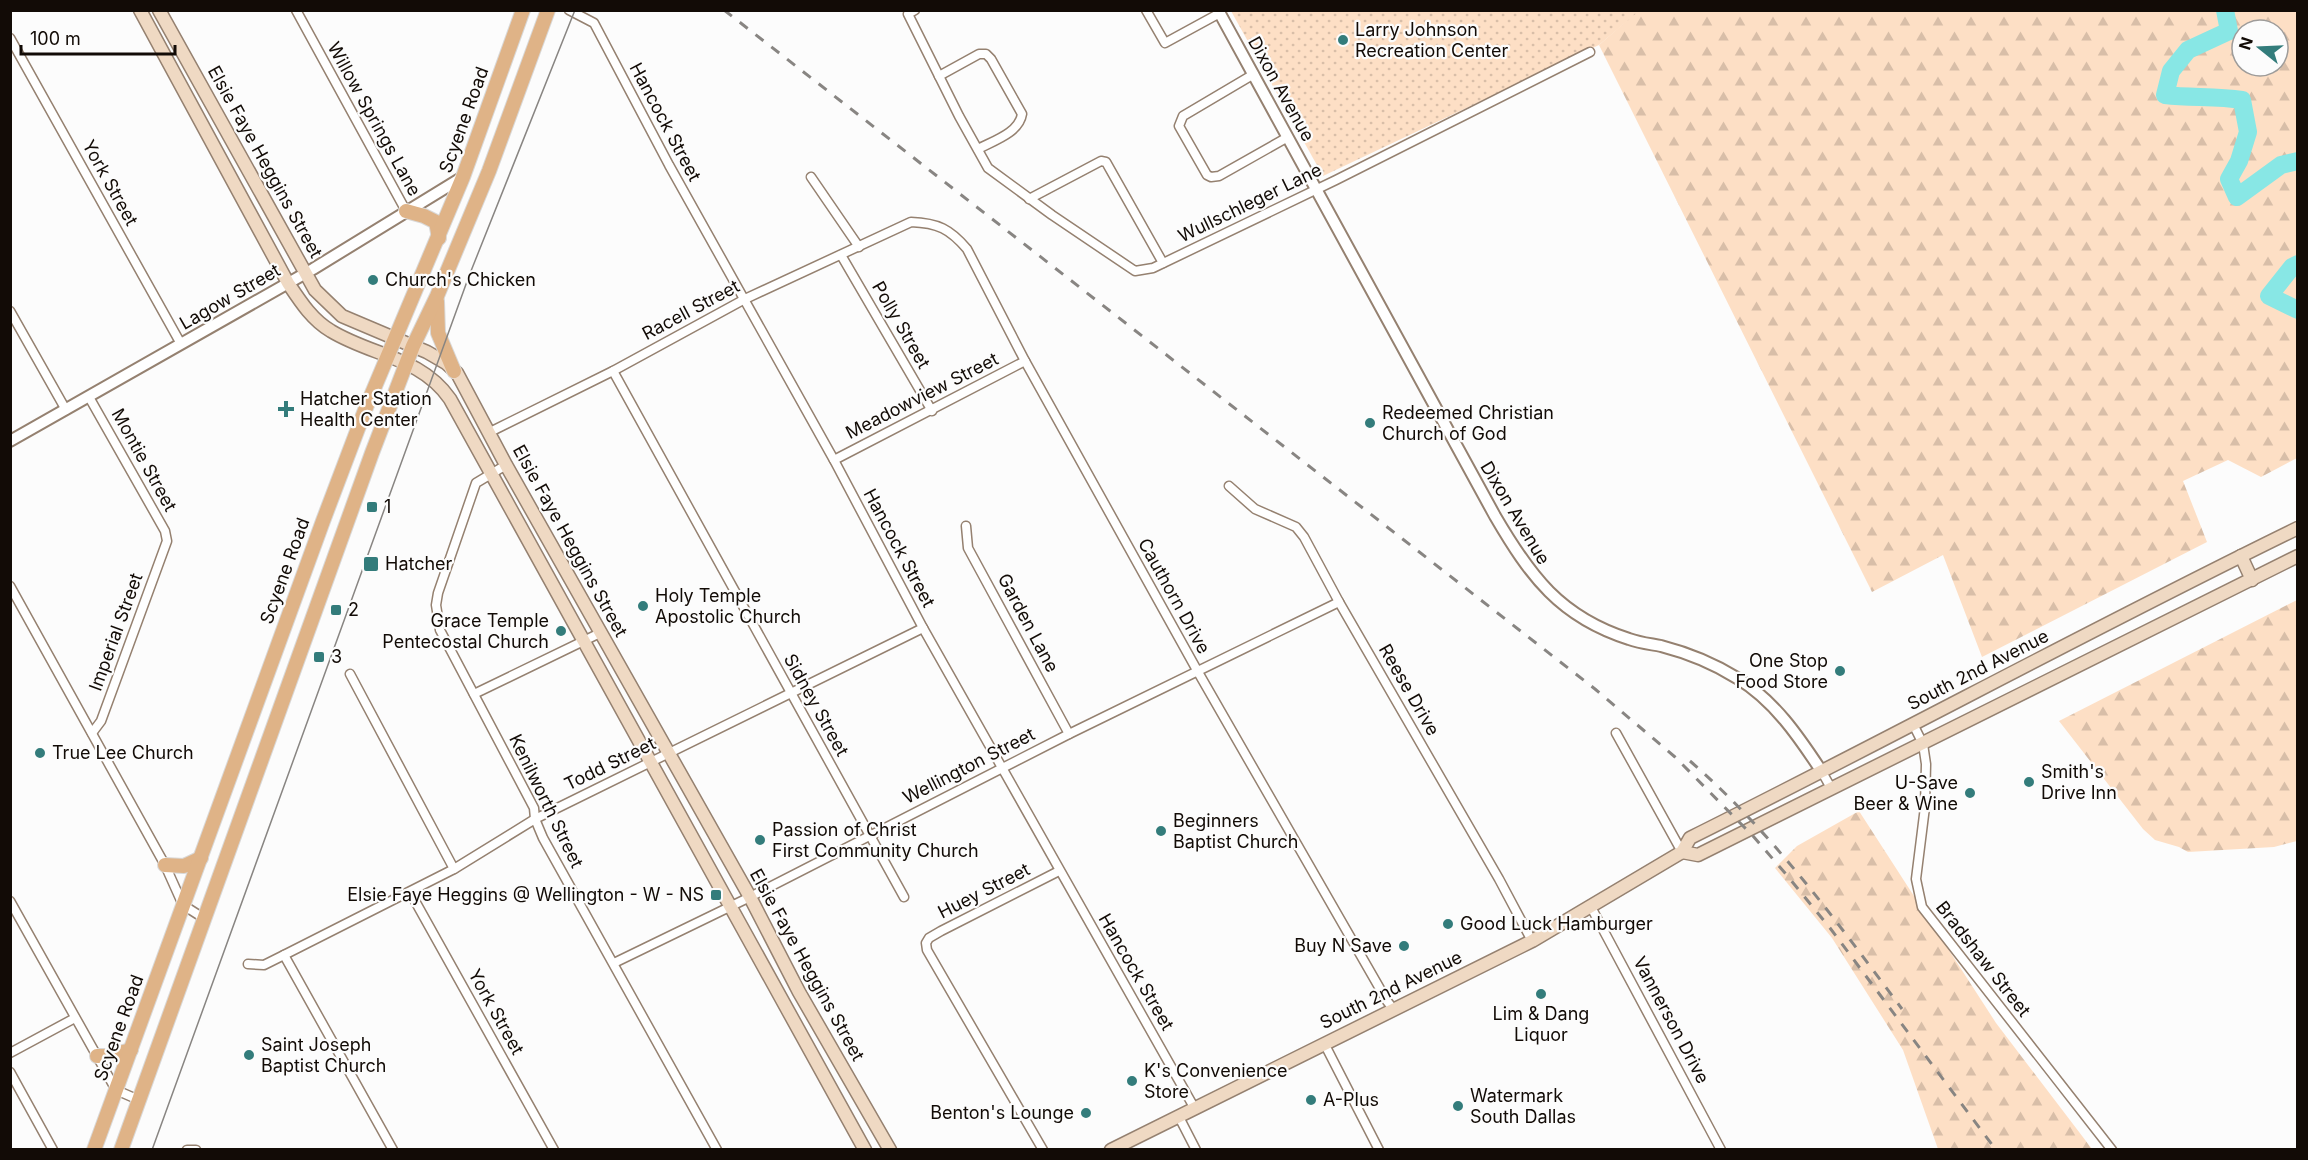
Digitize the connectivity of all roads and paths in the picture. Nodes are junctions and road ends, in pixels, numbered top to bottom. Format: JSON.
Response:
{"nodes":[{"id":1,"x":140,"y":10,"type":"edge"},
{"id":2,"x":159,"y":10,"type":"edge"},
{"id":3,"x":296,"y":10,"type":"edge"},
{"id":4,"x":523,"y":10,"type":"edge"},
{"id":5,"x":548,"y":10,"type":"edge"},
{"id":6,"x":569,"y":10,"type":"edge"},
{"id":7,"x":1146,"y":10,"type":"edge"},
{"id":8,"x":912,"y":12,"type":"edge"},
{"id":9,"x":1219,"y":12,"type":"edge"},
{"id":10,"x":10,"y":38,"type":"edge"},
{"id":11,"x":1590,"y":52,"type":"dead end"},
{"id":12,"x":1254,"y":74,"type":"junction"},
{"id":13,"x":939,"y":76,"type":"junction"},
{"id":14,"x":1288,"y":137,"type":"junction"},
{"id":15,"x":978,"y":149,"type":"junction"},
{"id":16,"x":463,"y":177,"type":"junction"},
{"id":17,"x":811,"y":177,"type":"dead end"},
{"id":18,"x":1317,"y":188,"type":"junction"},
{"id":19,"x":1029,"y":199,"type":"junction"},
{"id":20,"x":406,"y":211,"type":"junction"},
{"id":21,"x":911,"y":222,"type":"joint"},
{"id":22,"x":439,"y":237,"type":"junction"},
{"id":23,"x":859,"y":247,"type":"junction"},
{"id":24,"x":841,"y":255,"type":"junction"},
{"id":25,"x":1163,"y":263,"type":"junction"},
{"id":26,"x":306,"y":273,"type":"junction"},
{"id":27,"x":288,"y":283,"type":"junction"},
{"id":28,"x":437,"y":296,"type":"junction"},
{"id":29,"x":745,"y":299,"type":"junction"},
{"id":30,"x":10,"y":311,"type":"edge"},
{"id":31,"x":396,"y":338,"type":"junction"},
{"id":32,"x":181,"y":344,"type":"junction"},
{"id":33,"x":413,"y":346,"type":"junction"},
{"id":34,"x":388,"y":356,"type":"junction"},
{"id":35,"x":1025,"y":362,"type":"junction"},
{"id":36,"x":406,"y":364,"type":"junction"},
{"id":37,"x":454,"y":371,"type":"junction"},
{"id":38,"x":613,"y":371,"type":"junction"},
{"id":39,"x":89,"y":397,"type":"junction"},
{"id":40,"x":66,"y":410,"type":"junction"},
{"id":41,"x":932,"y":411,"type":"junction"},
{"id":42,"x":490,"y":432,"type":"junction"},
{"id":43,"x":10,"y":441,"type":"edge"},
{"id":44,"x":834,"y":460,"type":"junction"},
{"id":45,"x":506,"y":465,"type":"junction"},
{"id":46,"x":492,"y":474,"type":"junction"},
{"id":47,"x":1229,"y":486,"type":"dead end"},
{"id":48,"x":966,"y":526,"type":"dead end"},
{"id":49,"x":2298,"y":528,"type":"edge"},
{"id":50,"x":167,"y":541,"type":"joint"},
{"id":51,"x":2241,"y":556,"type":"junction"},
{"id":52,"x":2298,"y":556,"type":"edge"},
{"id":53,"x":2252,"y":580,"type":"junction"},
{"id":54,"x":10,"y":586,"type":"edge"},
{"id":55,"x":295,"y":598,"type":"junction"},
{"id":56,"x":1339,"y":602,"type":"junction"},
{"id":57,"x":923,"y":628,"type":"junction"},
{"id":58,"x":600,"y":633,"type":"junction"},
{"id":59,"x":305,"y":640,"type":"junction"},
{"id":60,"x":583,"y":641,"type":"junction"},
{"id":61,"x":1198,"y":672,"type":"junction"},
{"id":62,"x":350,"y":674,"type":"dead end"},
{"id":63,"x":474,"y":694,"type":"junction"},
{"id":64,"x":791,"y":694,"type":"junction"},
{"id":65,"x":1913,"y":724,"type":"junction"},
{"id":66,"x":92,"y":733,"type":"junction"},
{"id":67,"x":1069,"y":734,"type":"junction"},
{"id":68,"x":1616,"y":734,"type":"dead end"},
{"id":69,"x":1923,"y":744,"type":"junction"},
{"id":70,"x":670,"y":753,"type":"junction"},
{"id":71,"x":651,"y":763,"type":"junction"},
{"id":72,"x":1003,"y":769,"type":"junction"},
{"id":73,"x":1822,"y":772,"type":"junction"},
{"id":74,"x":1831,"y":788,"type":"junction"},
{"id":75,"x":535,"y":819,"type":"junction"},
{"id":76,"x":870,"y":834,"type":"junction"},
{"id":77,"x":1682,"y":852,"type":"junction"},
{"id":78,"x":201,"y":858,"type":"junction"},
{"id":79,"x":165,"y":865,"type":"junction"},
{"id":80,"x":454,"y":868,"type":"junction"},
{"id":81,"x":1059,"y":871,"type":"junction"},
{"id":82,"x":410,"y":892,"type":"junction"},
{"id":83,"x":750,"y":897,"type":"junction"},
{"id":84,"x":904,"y":897,"type":"dead end"},
{"id":85,"x":10,"y":901,"type":"edge"},
{"id":86,"x":731,"y":904,"type":"junction"},
{"id":87,"x":183,"y":905,"type":"junction"},
{"id":88,"x":1591,"y":907,"type":"junction"},
{"id":89,"x":14,"y":915,"type":"edge"},
{"id":90,"x":205,"y":919,"type":"junction"},
{"id":91,"x":1532,"y":941,"type":"junction"},
{"id":92,"x":284,"y":955,"type":"junction"},
{"id":93,"x":614,"y":963,"type":"junction"},
{"id":94,"x":248,"y":964,"type":"dead end"},
{"id":95,"x":1394,"y":1010,"type":"junction"},
{"id":96,"x":75,"y":1018,"type":"junction"},
{"id":97,"x":1324,"y":1043,"type":"junction"},
{"id":98,"x":131,"y":1050,"type":"junction"},
{"id":99,"x":10,"y":1053,"type":"edge"},
{"id":100,"x":97,"y":1056,"type":"junction"},
{"id":101,"x":10,"y":1072,"type":"edge"},
{"id":102,"x":116,"y":1090,"type":"junction"},
{"id":103,"x":139,"y":1100,"type":"junction"},
{"id":104,"x":1195,"y":1109,"type":"junction"},
{"id":105,"x":1179,"y":1117,"type":"junction"},
{"id":106,"x":53,"y":1149,"type":"edge"},
{"id":107,"x":94,"y":1149,"type":"edge"},
{"id":108,"x":121,"y":1149,"type":"edge"},
{"id":109,"x":393,"y":1149,"type":"edge"},
{"id":110,"x":554,"y":1149,"type":"edge"},
{"id":111,"x":717,"y":1149,"type":"edge"},
{"id":112,"x":866,"y":1149,"type":"edge"},
{"id":113,"x":890,"y":1149,"type":"edge"},
{"id":114,"x":1043,"y":1149,"type":"edge"},
{"id":115,"x":1111,"y":1149,"type":"edge"},
{"id":116,"x":1196,"y":1149,"type":"edge"},
{"id":117,"x":1379,"y":1149,"type":"edge"},
{"id":118,"x":1722,"y":1149,"type":"edge"},
{"id":119,"x":2112,"y":1149,"type":"edge"}],
"edges":[{"from":1,"to":27,"type":"main road","name":"Elsie Faye Heggins Street"},
{"from":2,"to":26,"type":"main road","name":"Elsie Faye Heggins Street"},
{"from":3,"to":20,"type":"street","name":"Willow Springs Lane"},
{"from":4,"to":16,"type":"main road","name":"Scyene Road"},
{"from":5,"to":28,"type":"main road"},
{"from":6,"to":29,"type":"street","name":"Hancock Street"},
{"from":7,"to":9,"type":"street"},
{"from":8,"to":13,"type":"street","name":"Wullschleger Lane"},
{"from":9,"to":12,"type":"street","name":"Dixon Avenue"},
{"from":10,"to":32,"type":"street","name":"York Street"},
{"from":11,"to":18,"type":"street","name":"Wullschleger Lane"},
{"from":12,"to":14,"type":"street","name":"Dixon Avenue"},
{"from":12,"to":14,"type":"street"},
{"from":13,"to":15,"type":"street","name":"Wullschleger Lane"},
{"from":13,"to":15,"type":"street"},
{"from":14,"to":18,"type":"street","name":"Dixon Avenue"},
{"from":15,"to":19,"type":"street","name":"Wullschleger Lane"},
{"from":16,"to":20,"type":"street","name":"Lagow Street"},
{"from":16,"to":22,"type":"main road","name":"Scyene Road"},
{"from":17,"to":23,"type":"street"},
{"from":18,"to":25,"type":"street","name":"Wullschleger Lane"},
{"from":18,"to":73,"type":"street","name":"Dixon Avenue"},
{"from":19,"to":25,"type":"street","name":"Wullschleger Lane"},
{"from":19,"to":25,"type":"street"},
{"from":20,"to":22,"type":"main road"},
{"from":20,"to":26,"type":"street","name":"Lagow Street"},
{"from":21,"to":23,"type":"street","name":"Racell Street"},
{"from":21,"to":35,"type":"street","name":"Cauthorn Drive"},
{"from":22,"to":31,"type":"main road","name":"Scyene Road"},
{"from":23,"to":24,"type":"street","name":"Racell Street"},
{"from":24,"to":29,"type":"street","name":"Racell Street"},
{"from":24,"to":41,"type":"street","name":"Polly Street"},
{"from":26,"to":27,"type":"street","name":"Lagow Street"},
{"from":26,"to":31,"type":"main road","name":"Elsie Faye Heggins Street"},
{"from":27,"to":32,"type":"street","name":"Lagow Street"},
{"from":27,"to":34,"type":"main road","name":"Elsie Faye Heggins Street"},
{"from":28,"to":33,"type":"main road"},
{"from":28,"to":37,"type":"main road"},
{"from":29,"to":38,"type":"street","name":"Racell Street"},
{"from":29,"to":44,"type":"street","name":"Hancock Street"},
{"from":30,"to":40,"type":"street"},
{"from":31,"to":33,"type":"main road","name":"Elsie Faye Heggins Street"},
{"from":31,"to":34,"type":"main road","name":"Scyene Road"},
{"from":32,"to":39,"type":"street","name":"Lagow Street"},
{"from":33,"to":36,"type":"main road"},
{"from":33,"to":37,"type":"main road","name":"Elsie Faye Heggins Street"},
{"from":34,"to":36,"type":"main road","name":"Elsie Faye Heggins Street"},
{"from":34,"to":55,"type":"main road","name":"Scyene Road"},
{"from":35,"to":41,"type":"street","name":"Meadowview Street"},
{"from":35,"to":61,"type":"street","name":"Cauthorn Drive"},
{"from":36,"to":46,"type":"main road","name":"Elsie Faye Heggins Street"},
{"from":36,"to":59,"type":"main road"},
{"from":37,"to":42,"type":"main road","name":"Elsie Faye Heggins Street"},
{"from":38,"to":42,"type":"street","name":"Racell Street"},
{"from":38,"to":64,"type":"street","name":"Sidney Street"},
{"from":39,"to":40,"type":"street","name":"Lagow Street"},
{"from":39,"to":50,"type":"street","name":"Montie Street"},
{"from":40,"to":43,"type":"street","name":"Lagow Street"},
{"from":41,"to":44,"type":"street","name":"Meadowview Street"},
{"from":42,"to":45,"type":"main road","name":"Elsie Faye Heggins Street"},
{"from":44,"to":57,"type":"street","name":"Hancock Street"},
{"from":45,"to":46,"type":"street","name":"Kenilworth Street"},
{"from":45,"to":58,"type":"main road","name":"Elsie Faye Heggins Street"},
{"from":46,"to":60,"type":"main road","name":"Elsie Faye Heggins Street"},
{"from":46,"to":63,"type":"street","name":"Kenilworth Street"},
{"from":47,"to":56,"type":"street","name":"Reese Drive"},
{"from":48,"to":67,"type":"street","name":"Garden Lane"},
{"from":49,"to":51,"type":"main road","name":"South 2nd Avenue"},
{"from":50,"to":66,"type":"street","name":"Imperial Street"},
{"from":51,"to":53,"type":"main road"},
{"from":51,"to":65,"type":"main road","name":"South 2nd Avenue"},
{"from":52,"to":53,"type":"main road","name":"South 2nd Avenue"},
{"from":53,"to":69,"type":"main road","name":"South 2nd Avenue"},
{"from":54,"to":66,"type":"street"},
{"from":55,"to":59,"type":"main road"},
{"from":55,"to":78,"type":"main road","name":"Scyene Road"},
{"from":56,"to":61,"type":"street","name":"Wellington Street"},
{"from":56,"to":91,"type":"street","name":"Reese Drive"},
{"from":57,"to":64,"type":"street","name":"Todd Street"},
{"from":57,"to":72,"type":"street","name":"Hancock Street"},
{"from":58,"to":60,"type":"street"},
{"from":58,"to":70,"type":"main road","name":"Elsie Faye Heggins Street"},
{"from":59,"to":90,"type":"main road"},
{"from":60,"to":63,"type":"street"},
{"from":60,"to":71,"type":"main road","name":"Elsie Faye Heggins Street"},
{"from":61,"to":67,"type":"street","name":"Wellington Street"},
{"from":61,"to":95,"type":"street","name":"Cauthorn Drive"},
{"from":62,"to":80,"type":"street"},
{"from":63,"to":75,"type":"street","name":"Kenilworth Street"},
{"from":64,"to":70,"type":"street","name":"Todd Street"},
{"from":64,"to":76,"type":"street","name":"Sidney Street"},
{"from":65,"to":69,"type":"street","name":"Bradshaw Street"},
{"from":65,"to":73,"type":"main road","name":"South 2nd Avenue"},
{"from":66,"to":79,"type":"street"},
{"from":67,"to":72,"type":"street","name":"Wellington Street"},
{"from":68,"to":77,"type":"street"},
{"from":69,"to":74,"type":"main road","name":"South 2nd Avenue"},
{"from":69,"to":119,"type":"street","name":"Bradshaw Street"},
{"from":70,"to":71,"type":"street","name":"Todd Street"},
{"from":70,"to":83,"type":"main road","name":"Elsie Faye Heggins Street"},
{"from":71,"to":75,"type":"street","name":"Todd Street"},
{"from":71,"to":86,"type":"main road","name":"Elsie Faye Heggins Street"},
{"from":72,"to":76,"type":"street","name":"Wellington Street"},
{"from":72,"to":81,"type":"street","name":"Hancock Street"},
{"from":73,"to":74,"type":"street","name":"Dixon Avenue"},
{"from":73,"to":77,"type":"main road","name":"South 2nd Avenue"},
{"from":74,"to":77,"type":"main road","name":"South 2nd Avenue"},
{"from":75,"to":80,"type":"street","name":"Todd Street"},
{"from":75,"to":93,"type":"street","name":"Kenilworth Street"},
{"from":76,"to":83,"type":"street","name":"Wellington Street"},
{"from":76,"to":84,"type":"street","name":"Sidney Street"},
{"from":77,"to":88,"type":"main road","name":"South 2nd Avenue"},
{"from":78,"to":79,"type":"main road"},
{"from":78,"to":87,"type":"main road","name":"Scyene Road"},
{"from":79,"to":87,"type":"street"},
{"from":80,"to":82,"type":"street","name":"Todd Street"},
{"from":81,"to":104,"type":"street","name":"Hancock Street"},
{"from":81,"to":114,"type":"street","name":"Huey Street"},
{"from":82,"to":92,"type":"street","name":"Todd Street"},
{"from":82,"to":110,"type":"street","name":"York Street"},
{"from":83,"to":86,"type":"street","name":"Wellington Street"},
{"from":83,"to":113,"type":"main road","name":"Elsie Faye Heggins Street"},
{"from":85,"to":89,"type":"street"},
{"from":86,"to":93,"type":"street","name":"Wellington Street"},
{"from":86,"to":112,"type":"main road","name":"Elsie Faye Heggins Street"},
{"from":87,"to":90,"type":"street"},
{"from":87,"to":98,"type":"main road","name":"Scyene Road"},
{"from":88,"to":91,"type":"main road","name":"South 2nd Avenue"},
{"from":88,"to":118,"type":"street","name":"Vannerson Drive"},
{"from":89,"to":96,"type":"street"},
{"from":90,"to":103,"type":"main road"},
{"from":91,"to":95,"type":"main road","name":"South 2nd Avenue"},
{"from":92,"to":94,"type":"street","name":"Todd Street"},
{"from":92,"to":109,"type":"street"},
{"from":93,"to":111,"type":"street","name":"Kenilworth Street"},
{"from":95,"to":97,"type":"main road","name":"South 2nd Avenue"},
{"from":96,"to":99,"type":"street"},
{"from":96,"to":100,"type":"street"},
{"from":97,"to":104,"type":"main road","name":"South 2nd Avenue"},
{"from":97,"to":117,"type":"street"},
{"from":98,"to":100,"type":"main road"},
{"from":98,"to":102,"type":"main road","name":"Scyene Road"},
{"from":100,"to":102,"type":"street"},
{"from":101,"to":106,"type":"street"},
{"from":102,"to":103,"type":"street"},
{"from":102,"to":107,"type":"main road","name":"Scyene Road"},
{"from":103,"to":108,"type":"main road"},
{"from":104,"to":105,"type":"main road","name":"South 2nd Avenue"},
{"from":105,"to":115,"type":"main road","name":"South 2nd Avenue"},
{"from":105,"to":116,"type":"street"}]}
